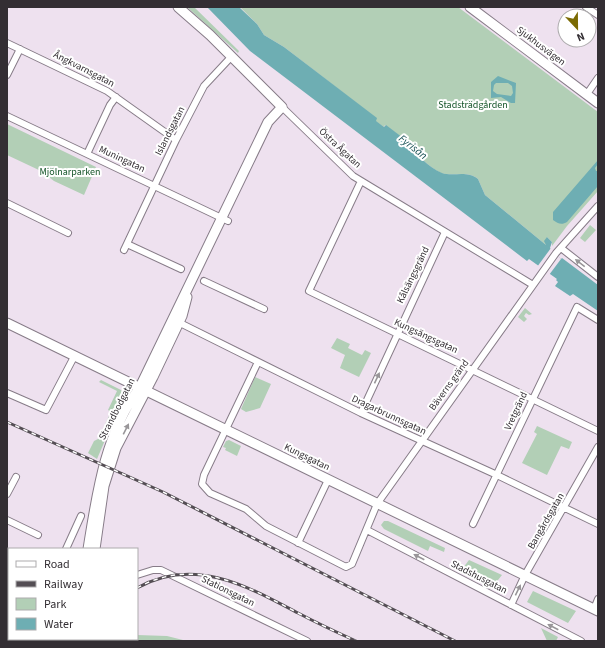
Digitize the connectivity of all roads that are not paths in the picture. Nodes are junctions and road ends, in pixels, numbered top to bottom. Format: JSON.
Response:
{"nodes":[{"id":1,"x":178,"y":7,"type":"edge"},
{"id":2,"x":470,"y":7,"type":"edge"},
{"id":3,"x":586,"y":7,"type":"edge"},
{"id":4,"x":598,"y":15,"type":"edge"},
{"id":5,"x":7,"y":43,"type":"edge"},
{"id":6,"x":20,"y":49,"type":"junction"},
{"id":7,"x":232,"y":56,"type":"junction"},
{"id":8,"x":7,"y":76,"type":"edge"},
{"id":9,"x":598,"y":78,"type":"edge"},
{"id":10,"x":587,"y":94,"type":"junction"},
{"id":11,"x":116,"y":97,"type":"junction"},
{"id":12,"x":598,"y":103,"type":"edge"},
{"id":13,"x":282,"y":107,"type":"junction"},
{"id":14,"x":7,"y":116,"type":"edge"},
{"id":15,"x":176,"y":140,"type":"junction"},
{"id":16,"x":87,"y":154,"type":"junction"},
{"id":17,"x":362,"y":181,"type":"junction"},
{"id":18,"x":154,"y":185,"type":"junction"},
{"id":19,"x":7,"y":203,"type":"edge"},
{"id":20,"x":597,"y":208,"type":"edge"},
{"id":21,"x":225,"y":220,"type":"junction"},
{"id":22,"x":68,"y":232,"type":"dead end"},
{"id":23,"x":445,"y":232,"type":"junction"},
{"id":24,"x":561,"y":248,"type":"junction"},
{"id":25,"x":181,"y":269,"type":"dead end"},
{"id":26,"x":598,"y":277,"type":"edge"},
{"id":27,"x":204,"y":280,"type":"dead end"},
{"id":28,"x":533,"y":285,"type":"junction"},
{"id":29,"x":264,"y":309,"type":"dead end"},
{"id":30,"x":598,"y":320,"type":"edge"},
{"id":31,"x":176,"y":321,"type":"junction"},
{"id":32,"x":7,"y":323,"type":"edge"},
{"id":33,"x":397,"y":334,"type":"junction"},
{"id":34,"x":75,"y":355,"type":"junction"},
{"id":35,"x":258,"y":362,"type":"junction"},
{"id":36,"x":473,"y":369,"type":"junction"},
{"id":37,"x":144,"y":388,"type":"junction"},
{"id":38,"x":7,"y":393,"type":"edge"},
{"id":39,"x":533,"y":397,"type":"junction"},
{"id":40,"x":361,"y":413,"type":"junction"},
{"id":41,"x":225,"y":429,"type":"junction"},
{"id":42,"x":598,"y":431,"type":"edge"},
{"id":43,"x":421,"y":440,"type":"junction"},
{"id":44,"x":598,"y":447,"type":"edge"},
{"id":45,"x":497,"y":475,"type":"junction"},
{"id":46,"x":16,"y":477,"type":"dead end"},
{"id":47,"x":328,"y":480,"type":"junction"},
{"id":48,"x":7,"y":494,"type":"edge"},
{"id":49,"x":377,"y":504,"type":"junction"},
{"id":50,"x":565,"y":508,"type":"junction"},
{"id":51,"x":81,"y":516,"type":"dead end"},
{"id":52,"x":7,"y":520,"type":"edge"},
{"id":53,"x":472,"y":524,"type":"dead end"},
{"id":54,"x":598,"y":524,"type":"edge"},
{"id":55,"x":367,"y":530,"type":"junction"},
{"id":56,"x":38,"y":535,"type":"dead end"},
{"id":57,"x":298,"y":542,"type":"junction"},
{"id":58,"x":66,"y":548,"type":"edge"},
{"id":59,"x":88,"y":548,"type":"edge"},
{"id":60,"x":95,"y":548,"type":"edge"},
{"id":61,"x":138,"y":575,"type":"edge"},
{"id":62,"x":525,"y":575,"type":"junction"},
{"id":63,"x":598,"y":599,"type":"edge"},
{"id":64,"x":511,"y":605,"type":"junction"},
{"id":65,"x":596,"y":610,"type":"edge"},
{"id":66,"x":307,"y":641,"type":"edge"},
{"id":67,"x":581,"y":641,"type":"edge"}],
"edges":[{"from":1,"to":7,"type":"main road","name":"Östra Ågatan"},
{"from":2,"to":10,"type":"main road","name":"Sjukhusvägen"},
{"from":3,"to":4,"type":"street"},
{"from":5,"to":6,"type":"street","name":"Ångkvarnsgatan"},
{"from":6,"to":8,"type":"street"},
{"from":6,"to":11,"type":"street","name":"Ångkvarnsgatan"},
{"from":7,"to":13,"type":"main road","name":"Östra Ågatan"},
{"from":7,"to":15,"type":"street","name":"Islandsgatan"},
{"from":9,"to":10,"type":"street"},
{"from":10,"to":12,"type":"main road","name":"Sjukhusvägen"},
{"from":11,"to":15,"type":"street","name":"Ångkvarnsgatan"},
{"from":11,"to":16,"type":"street"},
{"from":13,"to":17,"type":"street","name":"Östra Ågatan"},
{"from":13,"to":21,"type":"main road","name":"Strandbodgatan"},
{"from":14,"to":16,"type":"street","name":"Muningatan"},
{"from":15,"to":18,"type":"street","name":"Islandsgatan"},
{"from":16,"to":18,"type":"street","name":"Muningatan"},
{"from":17,"to":23,"type":"street","name":"Östra Ågatan"},
{"from":17,"to":33,"type":"street","name":"Kungsängsgatan"},
{"from":18,"to":21,"type":"street","name":"Muningatan"},
{"from":18,"to":25,"type":"street","name":"Islandsgatan"},
{"from":19,"to":22,"type":"street"},
{"from":20,"to":24,"type":"street","name":"Bäverns gränd"},
{"from":21,"to":31,"type":"main road","name":"Strandbodgatan"},
{"from":23,"to":28,"type":"street","name":"Östra Ågatan"},
{"from":23,"to":33,"type":"street","name":"Kålsängsgränd"},
{"from":26,"to":24,"type":"street","one_way":true},
{"from":24,"to":28,"type":"street","name":"Bäverns gränd"},
{"from":27,"to":29,"type":"street"},
{"from":28,"to":36,"type":"street","name":"Bäverns gränd"},
{"from":30,"to":39,"type":"street","name":"Vretgränd"},
{"from":31,"to":35,"type":"street","name":"Dragarbrunnsgatan"},
{"from":31,"to":37,"type":"main road","name":"Strandbodgatan"},
{"from":32,"to":34,"type":"main road","name":"Kungsgatan"},
{"from":33,"to":36,"type":"street","name":"Kungsängsgatan"},
{"from":40,"to":33,"type":"street","name":"Kålsängsgränd","one_way":true},
{"from":34,"to":37,"type":"main road","name":"Kungsgatan"},
{"from":34,"to":38,"type":"street"},
{"from":35,"to":40,"type":"street","name":"Dragarbrunnsgatan"},
{"from":35,"to":41,"type":"street"},
{"from":36,"to":39,"type":"street","name":"Kungsängsgatan"},
{"from":36,"to":43,"type":"street","name":"Bäverns gränd"},
{"from":37,"to":41,"type":"main road","name":"Kungsgatan"},
{"from":37,"to":59,"type":"main road","name":"Strandbodgatan"},
{"from":60,"to":37,"type":"main road","name":"Strandbodgatan","one_way":true},
{"from":39,"to":42,"type":"street","name":"Kungsängsgatan"},
{"from":39,"to":45,"type":"street","name":"Vretgränd"},
{"from":40,"to":43,"type":"street","name":"Dragarbrunnsgatan"},
{"from":41,"to":47,"type":"main road","name":"Kungsgatan"},
{"from":41,"to":57,"type":"street"},
{"from":43,"to":45,"type":"street","name":"Dragarbrunnsgatan"},
{"from":43,"to":49,"type":"street","name":"Bäverns gränd"},
{"from":44,"to":50,"type":"street","name":"Bangårdsgatan"},
{"from":45,"to":50,"type":"street","name":"Dragarbrunnsgatan"},
{"from":45,"to":53,"type":"street","name":"Vretgränd"},
{"from":46,"to":48,"type":"street"},
{"from":47,"to":49,"type":"main road","name":"Kungsgatan"},
{"from":47,"to":57,"type":"street"},
{"from":49,"to":55,"type":"street","name":"Bäverns gränd"},
{"from":49,"to":62,"type":"main road","name":"Kungsgatan"},
{"from":50,"to":54,"type":"street","name":"Dragarbrunnsgatan"},
{"from":50,"to":62,"type":"street","name":"Bangårdsgatan"},
{"from":51,"to":58,"type":"street"},
{"from":52,"to":56,"type":"street"},
{"from":55,"to":57,"type":"street","name":"Bäverns gränd"},
{"from":64,"to":55,"type":"street","name":"Stadshusgatan","one_way":true},
{"from":61,"to":66,"type":"street","name":"Stationsgatan"},
{"from":64,"to":62,"type":"street","name":"Bangårdsgatan","one_way":true},
{"from":62,"to":65,"type":"main road","name":"Kungsgatan"},
{"from":63,"to":65,"type":"street"},
{"from":67,"to":64,"type":"street","name":"Stadshusgatan","one_way":true}]}
